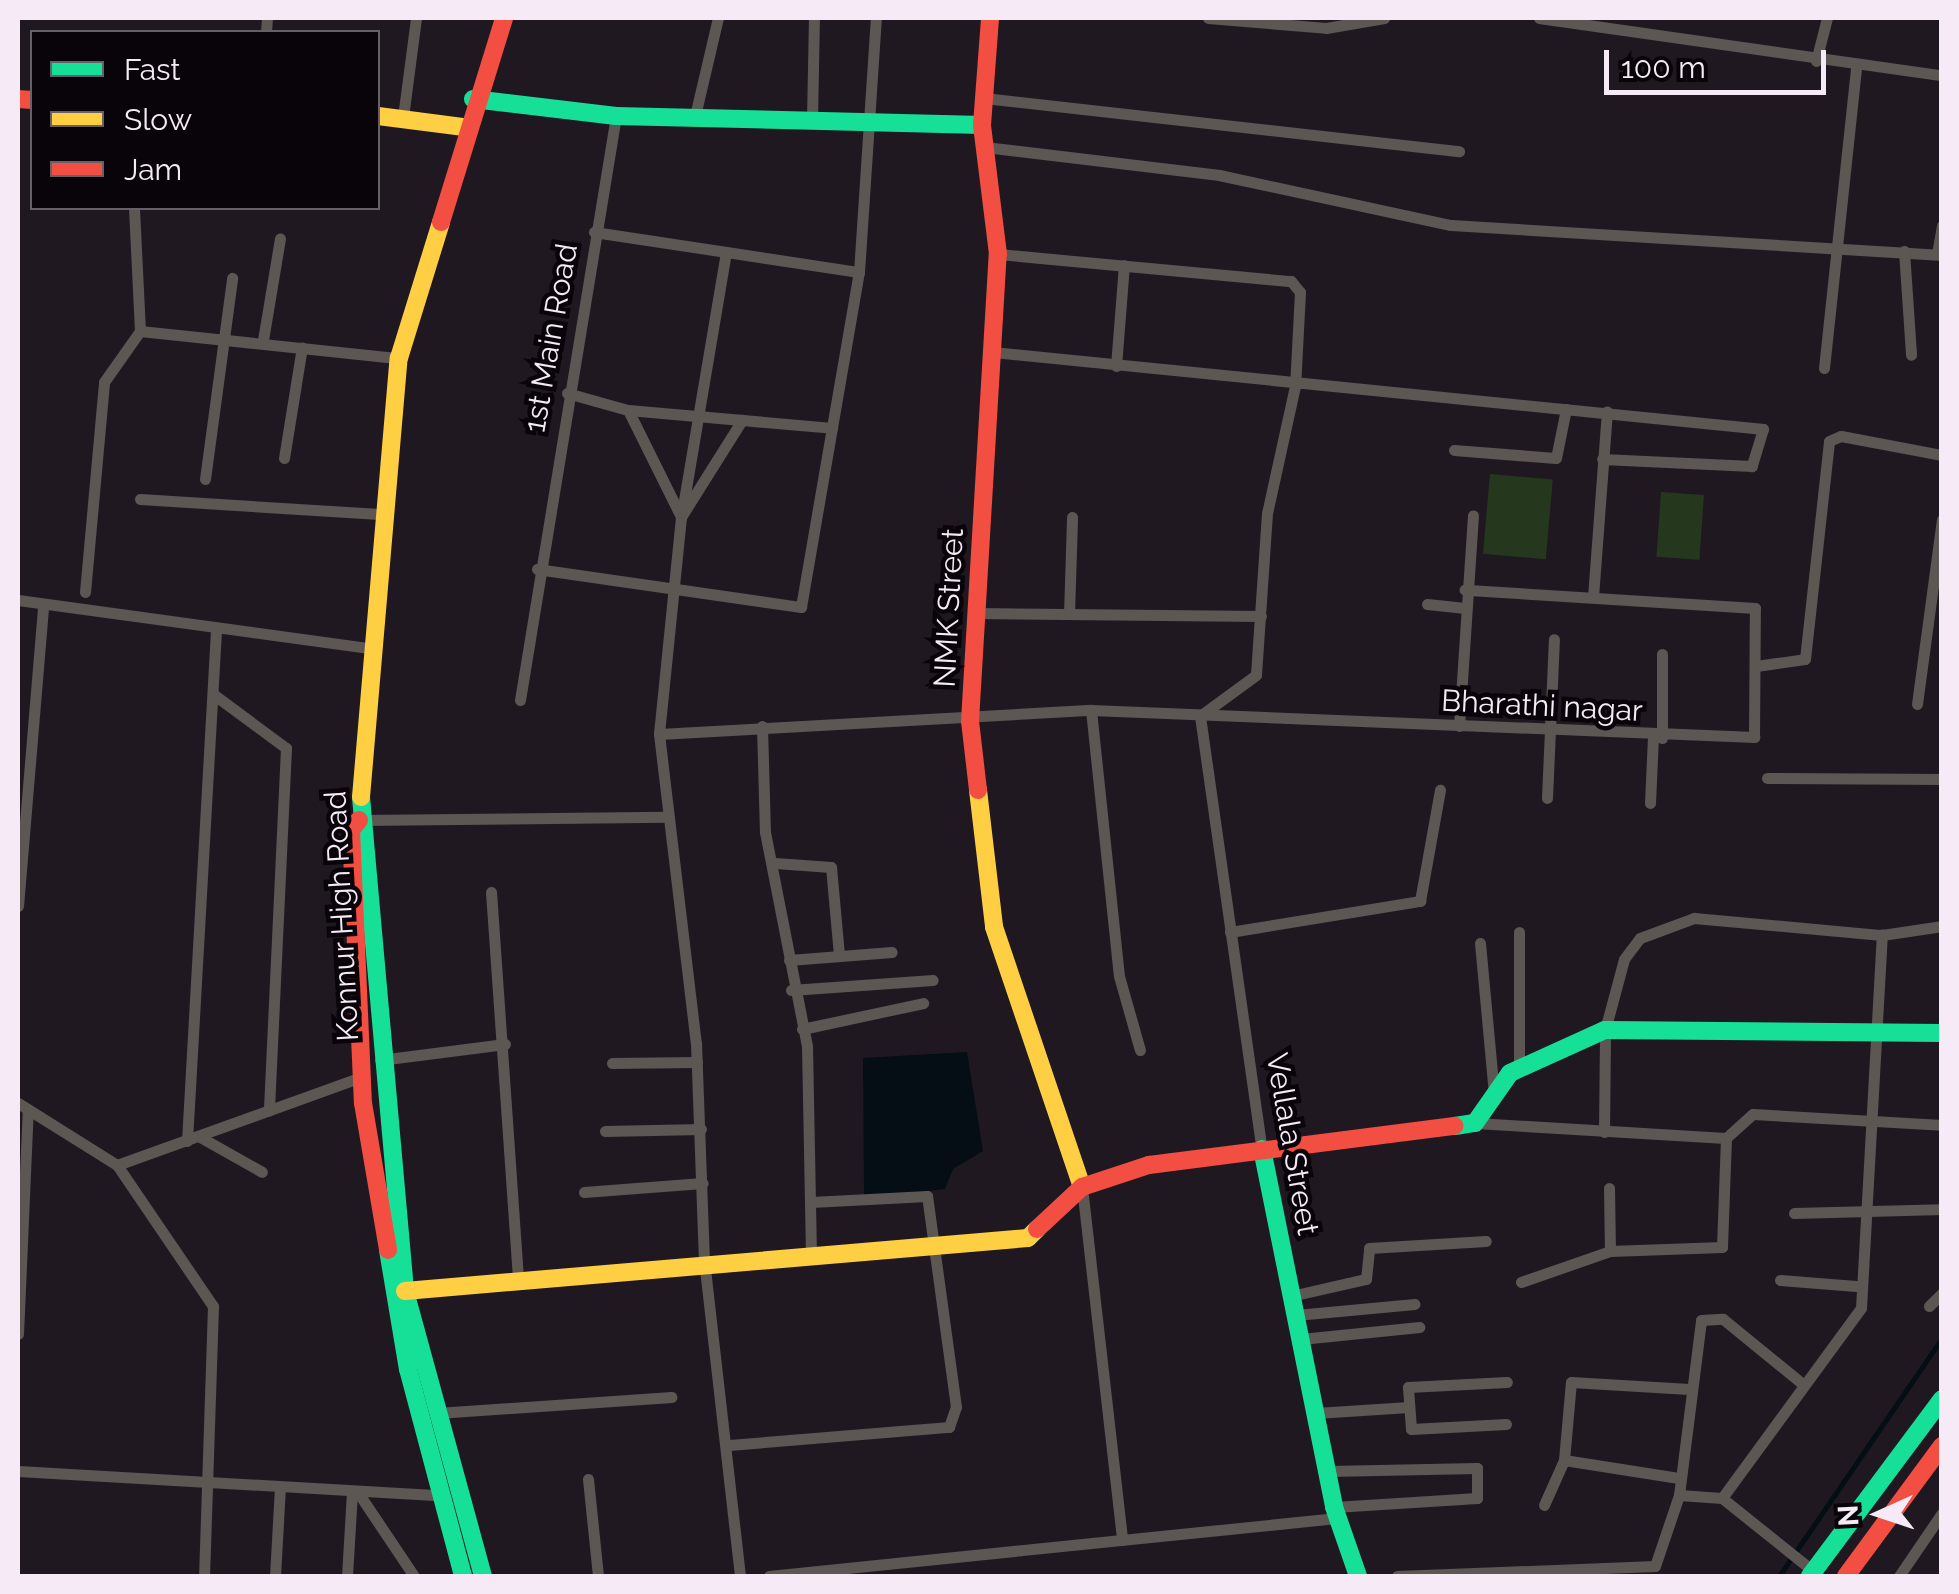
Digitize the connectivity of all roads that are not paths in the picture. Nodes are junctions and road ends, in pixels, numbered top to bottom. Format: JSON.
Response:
{"nodes":[{"id":1,"x":416,"y":18,"type":"edge"},
{"id":2,"x":504,"y":18,"type":"edge"},
{"id":3,"x":718,"y":18,"type":"edge"},
{"id":4,"x":814,"y":18,"type":"edge"},
{"id":5,"x":876,"y":18,"type":"edge"},
{"id":6,"x":990,"y":18,"type":"edge"},
{"id":7,"x":1208,"y":18,"type":"edge"},
{"id":8,"x":1384,"y":18,"type":"edge"},
{"id":9,"x":1539,"y":18,"type":"edge"},
{"id":10,"x":1827,"y":18,"type":"edge"},
{"id":11,"x":1574,"y":20,"type":"edge"},
{"id":12,"x":1816,"y":61,"type":"junction"},
{"id":13,"x":1856,"y":67,"type":"junction"},
{"id":14,"x":1942,"y":75,"type":"edge"},
{"id":15,"x":984,"y":98,"type":"junction"},
{"id":16,"x":474,"y":99,"type":"junction"},
{"id":17,"x":380,"y":116,"type":"edge"},
{"id":18,"x":616,"y":116,"type":"junction"},
{"id":19,"x":403,"y":117,"type":"junction"},
{"id":20,"x":694,"y":120,"type":"junction"},
{"id":21,"x":812,"y":120,"type":"junction"},
{"id":22,"x":872,"y":124,"type":"junction"},
{"id":23,"x":982,"y":125,"type":"junction"},
{"id":24,"x":464,"y":127,"type":"junction"},
{"id":25,"x":985,"y":146,"type":"junction"},
{"id":26,"x":1459,"y":151,"type":"dead end"},
{"id":27,"x":134,"y":210,"type":"edge"},
{"id":28,"x":1942,"y":225,"type":"edge"},
{"id":29,"x":594,"y":232,"type":"junction"},
{"id":30,"x":280,"y":238,"type":"dead end"},
{"id":31,"x":1830,"y":244,"type":"junction"},
{"id":32,"x":1904,"y":251,"type":"junction"},
{"id":33,"x":726,"y":252,"type":"junction"},
{"id":34,"x":998,"y":254,"type":"junction"},
{"id":35,"x":1939,"y":255,"type":"edge"},
{"id":36,"x":1124,"y":264,"type":"junction"},
{"id":37,"x":859,"y":272,"type":"junction"},
{"id":38,"x":232,"y":278,"type":"dead end"},
{"id":39,"x":140,"y":330,"type":"junction"},
{"id":40,"x":225,"y":334,"type":"junction"},
{"id":41,"x":264,"y":340,"type":"junction"},
{"id":42,"x":302,"y":347,"type":"junction"},
{"id":43,"x":993,"y":352,"type":"junction"},
{"id":44,"x":1911,"y":355,"type":"dead end"},
{"id":45,"x":399,"y":358,"type":"junction"},
{"id":46,"x":1116,"y":366,"type":"junction"},
{"id":47,"x":1824,"y":368,"type":"dead end"},
{"id":48,"x":1295,"y":386,"type":"junction"},
{"id":49,"x":566,"y":393,"type":"junction"},
{"id":50,"x":1566,"y":409,"type":"junction"},
{"id":51,"x":628,"y":410,"type":"junction"},
{"id":52,"x":1607,"y":412,"type":"junction"},
{"id":53,"x":698,"y":416,"type":"junction"},
{"id":54,"x":742,"y":420,"type":"junction"},
{"id":55,"x":832,"y":428,"type":"junction"},
{"id":56,"x":1454,"y":450,"type":"dead end"},
{"id":57,"x":1942,"y":456,"type":"edge"},
{"id":58,"x":284,"y":458,"type":"dead end"},
{"id":59,"x":1602,"y":460,"type":"junction"},
{"id":60,"x":205,"y":479,"type":"dead end"},
{"id":61,"x":140,"y":500,"type":"dead end"},
{"id":62,"x":380,"y":514,"type":"junction"},
{"id":63,"x":1474,"y":515,"type":"dead end"},
{"id":64,"x":681,"y":517,"type":"junction"},
{"id":65,"x":1072,"y":517,"type":"dead end"},
{"id":66,"x":1942,"y":520,"type":"edge"},
{"id":67,"x":537,"y":570,"type":"junction"},
{"id":68,"x":669,"y":590,"type":"junction"},
{"id":69,"x":1465,"y":590,"type":"junction"},
{"id":70,"x":86,"y":592,"type":"dead end"},
{"id":71,"x":1592,"y":597,"type":"junction"},
{"id":72,"x":18,"y":600,"type":"edge"},
{"id":73,"x":1427,"y":604,"type":"dead end"},
{"id":74,"x":43,"y":608,"type":"junction"},
{"id":75,"x":1463,"y":608,"type":"junction"},
{"id":76,"x":976,"y":612,"type":"junction"},
{"id":77,"x":1069,"y":614,"type":"junction"},
{"id":78,"x":1262,"y":616,"type":"junction"},
{"id":79,"x":216,"y":631,"type":"junction"},
{"id":80,"x":1554,"y":639,"type":"dead end"},
{"id":81,"x":374,"y":650,"type":"junction"},
{"id":82,"x":1662,"y":654,"type":"dead end"},
{"id":83,"x":1756,"y":666,"type":"junction"},
{"id":84,"x":213,"y":694,"type":"junction"},
{"id":85,"x":520,"y":700,"type":"dead end"},
{"id":86,"x":1917,"y":704,"type":"dead end"},
{"id":87,"x":1091,"y":710,"type":"junction"},
{"id":88,"x":1200,"y":716,"type":"junction"},
{"id":89,"x":970,"y":721,"type":"junction"},
{"id":90,"x":762,"y":726,"type":"junction"},
{"id":91,"x":1459,"y":726,"type":"junction"},
{"id":92,"x":1548,"y":730,"type":"junction"},
{"id":93,"x":658,"y":734,"type":"junction"},
{"id":94,"x":1658,"y":738,"type":"junction"},
{"id":95,"x":1767,"y":778,"type":"dead end"},
{"id":96,"x":1942,"y":778,"type":"edge"},
{"id":97,"x":1440,"y":790,"type":"dead end"},
{"id":98,"x":1547,"y":798,"type":"dead end"},
{"id":99,"x":1650,"y":803,"type":"dead end"},
{"id":100,"x":667,"y":817,"type":"junction"},
{"id":101,"x":359,"y":820,"type":"junction"},
{"id":102,"x":775,"y":863,"type":"junction"},
{"id":103,"x":491,"y":892,"type":"dead end"},
{"id":104,"x":18,"y":906,"type":"edge"},
{"id":105,"x":1942,"y":926,"type":"edge"},
{"id":106,"x":1230,"y":932,"type":"junction"},
{"id":107,"x":1519,"y":932,"type":"dead end"},
{"id":108,"x":1882,"y":936,"type":"junction"},
{"id":109,"x":1480,"y":944,"type":"dead end"},
{"id":110,"x":892,"y":952,"type":"dead end"},
{"id":111,"x":839,"y":955,"type":"junction"},
{"id":112,"x":789,"y":960,"type":"junction"},
{"id":113,"x":933,"y":980,"type":"dead end"},
{"id":114,"x":791,"y":990,"type":"junction"},
{"id":115,"x":923,"y":1003,"type":"dead end"},
{"id":116,"x":802,"y":1029,"type":"junction"},
{"id":117,"x":1605,"y":1030,"type":"junction"},
{"id":118,"x":1880,"y":1030,"type":"junction"},
{"id":119,"x":1942,"y":1033,"type":"edge"},
{"id":120,"x":504,"y":1044,"type":"junction"},
{"id":121,"x":1140,"y":1050,"type":"dead end"},
{"id":122,"x":377,"y":1060,"type":"junction"},
{"id":123,"x":697,"y":1062,"type":"junction"},
{"id":124,"x":612,"y":1063,"type":"dead end"},
{"id":125,"x":1519,"y":1069,"type":"junction"},
{"id":126,"x":362,"y":1078,"type":"junction"},
{"id":127,"x":1494,"y":1093,"type":"junction"},
{"id":128,"x":22,"y":1106,"type":"edge"},
{"id":129,"x":270,"y":1111,"type":"junction"},
{"id":130,"x":1474,"y":1122,"type":"junction"},
{"id":131,"x":1875,"y":1122,"type":"junction"},
{"id":132,"x":1942,"y":1125,"type":"edge"},
{"id":133,"x":701,"y":1130,"type":"junction"},
{"id":134,"x":605,"y":1131,"type":"dead end"},
{"id":135,"x":1604,"y":1132,"type":"junction"},
{"id":136,"x":1726,"y":1138,"type":"junction"},
{"id":137,"x":193,"y":1139,"type":"junction"},
{"id":138,"x":1262,"y":1149,"type":"junction"},
{"id":139,"x":117,"y":1165,"type":"junction"},
{"id":140,"x":262,"y":1172,"type":"dead end"},
{"id":141,"x":703,"y":1183,"type":"junction"},
{"id":142,"x":1082,"y":1187,"type":"junction"},
{"id":143,"x":1608,"y":1188,"type":"dead end"},
{"id":144,"x":584,"y":1192,"type":"dead end"},
{"id":145,"x":811,"y":1202,"type":"junction"},
{"id":146,"x":1872,"y":1206,"type":"junction"},
{"id":147,"x":1942,"y":1209,"type":"edge"},
{"id":148,"x":1794,"y":1213,"type":"dead end"},
{"id":149,"x":1486,"y":1241,"type":"dead end"},
{"id":150,"x":933,"y":1250,"type":"junction"},
{"id":151,"x":1610,"y":1251,"type":"junction"},
{"id":152,"x":811,"y":1255,"type":"junction"},
{"id":153,"x":704,"y":1260,"type":"junction"},
{"id":154,"x":518,"y":1280,"type":"junction"},
{"id":155,"x":1780,"y":1280,"type":"dead end"},
{"id":156,"x":1521,"y":1282,"type":"dead end"},
{"id":157,"x":1856,"y":1286,"type":"junction"},
{"id":158,"x":405,"y":1291,"type":"junction"},
{"id":159,"x":1942,"y":1293,"type":"edge"},
{"id":160,"x":1414,"y":1304,"type":"dead end"},
{"id":161,"x":1294,"y":1305,"type":"junction"},
{"id":162,"x":1930,"y":1306,"type":"dead end"},
{"id":163,"x":1420,"y":1326,"type":"dead end"},
{"id":164,"x":18,"y":1334,"type":"edge"},
{"id":165,"x":1301,"y":1338,"type":"junction"},
{"id":166,"x":1507,"y":1382,"type":"dead end"},
{"id":167,"x":1804,"y":1385,"type":"junction"},
{"id":168,"x":1688,"y":1389,"type":"junction"},
{"id":169,"x":671,"y":1397,"type":"dead end"},
{"id":170,"x":1942,"y":1399,"type":"edge"},
{"id":171,"x":1409,"y":1407,"type":"junction"},
{"id":172,"x":437,"y":1413,"type":"junction"},
{"id":173,"x":1316,"y":1413,"type":"junction"},
{"id":174,"x":1506,"y":1424,"type":"dead end"},
{"id":175,"x":729,"y":1445,"type":"junction"},
{"id":176,"x":1942,"y":1446,"type":"edge"},
{"id":177,"x":1564,"y":1460,"type":"junction"},
{"id":178,"x":18,"y":1471,"type":"edge"},
{"id":179,"x":1328,"y":1471,"type":"junction"},
{"id":180,"x":1679,"y":1478,"type":"junction"},
{"id":181,"x":588,"y":1479,"type":"dead end"},
{"id":182,"x":211,"y":1482,"type":"junction"},
{"id":183,"x":280,"y":1486,"type":"junction"},
{"id":184,"x":354,"y":1491,"type":"junction"},
{"id":185,"x":438,"y":1495,"type":"junction"},
{"id":186,"x":1680,"y":1495,"type":"junction"},
{"id":187,"x":1722,"y":1498,"type":"junction"},
{"id":188,"x":1544,"y":1505,"type":"dead end"},
{"id":189,"x":1336,"y":1512,"type":"junction"},
{"id":190,"x":1942,"y":1513,"type":"edge"},
{"id":191,"x":1122,"y":1540,"type":"junction"},
{"id":192,"x":927,"y":1571,"type":"edge"},
{"id":193,"x":417,"y":1573,"type":"edge"},
{"id":194,"x":1815,"y":1575,"type":"edge"},
{"id":195,"x":204,"y":1576,"type":"edge"},
{"id":196,"x":274,"y":1576,"type":"edge"},
{"id":197,"x":347,"y":1576,"type":"edge"},
{"id":198,"x":463,"y":1576,"type":"edge"},
{"id":199,"x":483,"y":1576,"type":"edge"},
{"id":200,"x":598,"y":1576,"type":"edge"},
{"id":201,"x":740,"y":1576,"type":"edge"},
{"id":202,"x":769,"y":1576,"type":"edge"},
{"id":203,"x":1358,"y":1576,"type":"edge"},
{"id":204,"x":1397,"y":1576,"type":"edge"},
{"id":205,"x":1846,"y":1576,"type":"edge"},
{"id":206,"x":1900,"y":1576,"type":"edge"}],
"edges":[{"from":1,"to":19,"type":"street"},
{"from":2,"to":16,"type":"street","name":"Konnur High Road"},
{"from":3,"to":20,"type":"street"},
{"from":4,"to":21,"type":"street"},
{"from":5,"to":22,"type":"street"},
{"from":6,"to":15,"type":"street","name":"NMK Street"},
{"from":7,"to":8,"type":"street"},
{"from":9,"to":11,"type":"street"},
{"from":10,"to":12,"type":"street"},
{"from":11,"to":12,"type":"street"},
{"from":12,"to":13,"type":"street"},
{"from":13,"to":14,"type":"street"},
{"from":13,"to":31,"type":"street"},
{"from":15,"to":23,"type":"street","name":"NMK Street"},
{"from":15,"to":26,"type":"street"},
{"from":16,"to":18,"type":"street"},
{"from":16,"to":24,"type":"street","name":"Konnur High Road"},
{"from":17,"to":19,"type":"street"},
{"from":18,"to":20,"type":"street"},
{"from":18,"to":29,"type":"street","name":"1st Main Road"},
{"from":19,"to":24,"type":"street"},
{"from":20,"to":21,"type":"street"},
{"from":21,"to":22,"type":"street"},
{"from":22,"to":23,"type":"street"},
{"from":22,"to":37,"type":"street"},
{"from":23,"to":25,"type":"street","name":"NMK Street"},
{"from":24,"to":45,"type":"street","name":"Konnur High Road"},
{"from":25,"to":31,"type":"street"},
{"from":25,"to":34,"type":"street","name":"NMK Street"},
{"from":27,"to":39,"type":"street"},
{"from":28,"to":35,"type":"street"},
{"from":29,"to":33,"type":"street"},
{"from":29,"to":49,"type":"street","name":"1st Main Road"},
{"from":30,"to":41,"type":"street"},
{"from":31,"to":32,"type":"street"},
{"from":31,"to":47,"type":"street"},
{"from":32,"to":35,"type":"street"},
{"from":32,"to":44,"type":"street"},
{"from":33,"to":37,"type":"street"},
{"from":33,"to":53,"type":"street"},
{"from":34,"to":36,"type":"street"},
{"from":34,"to":43,"type":"street","name":"NMK Street"},
{"from":36,"to":46,"type":"street"},
{"from":36,"to":48,"type":"street"},
{"from":37,"to":55,"type":"street"},
{"from":38,"to":40,"type":"street"},
{"from":39,"to":40,"type":"street"},
{"from":39,"to":70,"type":"street"},
{"from":40,"to":41,"type":"street"},
{"from":40,"to":60,"type":"street"},
{"from":41,"to":42,"type":"street"},
{"from":42,"to":45,"type":"street"},
{"from":42,"to":58,"type":"street"},
{"from":43,"to":46,"type":"street"},
{"from":43,"to":76,"type":"street","name":"NMK Street"},
{"from":45,"to":62,"type":"street","name":"Konnur High Road"},
{"from":46,"to":48,"type":"street"},
{"from":48,"to":50,"type":"street"},
{"from":48,"to":78,"type":"street"},
{"from":49,"to":51,"type":"street"},
{"from":49,"to":67,"type":"street","name":"1st Main Road"},
{"from":50,"to":52,"type":"street"},
{"from":50,"to":56,"type":"street"},
{"from":51,"to":53,"type":"street"},
{"from":51,"to":64,"type":"street"},
{"from":52,"to":59,"type":"street"},
{"from":52,"to":59,"type":"street"},
{"from":53,"to":54,"type":"street"},
{"from":53,"to":64,"type":"street"},
{"from":54,"to":55,"type":"street"},
{"from":54,"to":64,"type":"street"},
{"from":55,"to":68,"type":"street"},
{"from":57,"to":83,"type":"street"},
{"from":59,"to":71,"type":"street"},
{"from":61,"to":62,"type":"street"},
{"from":62,"to":81,"type":"street","name":"Konnur High Road"},
{"from":63,"to":69,"type":"street"},
{"from":64,"to":68,"type":"street"},
{"from":65,"to":77,"type":"street"},
{"from":66,"to":86,"type":"street"},
{"from":67,"to":68,"type":"street"},
{"from":67,"to":85,"type":"street","name":"1st Main Road"},
{"from":68,"to":93,"type":"street"},
{"from":69,"to":71,"type":"street"},
{"from":69,"to":75,"type":"street"},
{"from":71,"to":83,"type":"street","name":"Bharathi nagar"},
{"from":72,"to":74,"type":"street"},
{"from":73,"to":75,"type":"street"},
{"from":74,"to":79,"type":"street"},
{"from":74,"to":104,"type":"street"},
{"from":75,"to":91,"type":"street"},
{"from":76,"to":77,"type":"street"},
{"from":76,"to":89,"type":"street","name":"NMK Street"},
{"from":77,"to":78,"type":"street"},
{"from":78,"to":88,"type":"street"},
{"from":79,"to":81,"type":"street"},
{"from":79,"to":84,"type":"street"},
{"from":80,"to":92,"type":"street"},
{"from":81,"to":101,"type":"street","name":"Konnur High Road"},
{"from":82,"to":94,"type":"street"},
{"from":83,"to":94,"type":"street","name":"Bharathi nagar"},
{"from":84,"to":129,"type":"street"},
{"from":84,"to":137,"type":"street"},
{"from":87,"to":88,"type":"street","name":"Bharathi nagar"},
{"from":87,"to":89,"type":"street","name":"Bharathi nagar"},
{"from":87,"to":121,"type":"street"},
{"from":88,"to":91,"type":"street","name":"Bharathi nagar"},
{"from":88,"to":106,"type":"street","name":"Vellala Street"},
{"from":89,"to":90,"type":"street","name":"Bharathi nagar"},
{"from":89,"to":142,"type":"street","name":"NMK Street"},
{"from":90,"to":93,"type":"street","name":"Bharathi nagar"},
{"from":90,"to":102,"type":"street"},
{"from":91,"to":92,"type":"street","name":"Bharathi nagar"},
{"from":92,"to":94,"type":"street","name":"Bharathi nagar"},
{"from":92,"to":98,"type":"street"},
{"from":93,"to":100,"type":"street"},
{"from":94,"to":99,"type":"street"},
{"from":95,"to":96,"type":"street"},
{"from":97,"to":106,"type":"street"},
{"from":100,"to":101,"type":"street"},
{"from":100,"to":123,"type":"street"},
{"from":101,"to":122,"type":"street","name":"Konnur High Road"},
{"from":101,"to":126,"type":"street"},
{"from":102,"to":111,"type":"street"},
{"from":102,"to":112,"type":"street"},
{"from":103,"to":120,"type":"street"},
{"from":105,"to":108,"type":"street"},
{"from":106,"to":138,"type":"street","name":"Vellala Street"},
{"from":107,"to":125,"type":"street"},
{"from":108,"to":117,"type":"street"},
{"from":108,"to":118,"type":"street"},
{"from":109,"to":127,"type":"street"},
{"from":110,"to":111,"type":"street"},
{"from":111,"to":112,"type":"street"},
{"from":112,"to":114,"type":"street"},
{"from":113,"to":114,"type":"street"},
{"from":114,"to":116,"type":"street"},
{"from":115,"to":116,"type":"street"},
{"from":116,"to":145,"type":"street"},
{"from":117,"to":118,"type":"street"},
{"from":117,"to":125,"type":"street"},
{"from":117,"to":135,"type":"street"},
{"from":118,"to":119,"type":"street"},
{"from":118,"to":131,"type":"street"},
{"from":120,"to":122,"type":"street"},
{"from":120,"to":154,"type":"street"},
{"from":122,"to":158,"type":"street","name":"Konnur High Road"},
{"from":123,"to":124,"type":"street"},
{"from":123,"to":133,"type":"street"},
{"from":125,"to":127,"type":"street"},
{"from":126,"to":129,"type":"street"},
{"from":126,"to":185,"type":"street"},
{"from":127,"to":130,"type":"street"},
{"from":128,"to":139,"type":"street"},
{"from":128,"to":164,"type":"street"},
{"from":129,"to":137,"type":"street"},
{"from":130,"to":135,"type":"street"},
{"from":130,"to":138,"type":"street"},
{"from":131,"to":132,"type":"street"},
{"from":131,"to":136,"type":"street"},
{"from":131,"to":146,"type":"street"},
{"from":133,"to":134,"type":"street"},
{"from":133,"to":141,"type":"street"},
{"from":135,"to":136,"type":"street"},
{"from":136,"to":151,"type":"street"},
{"from":137,"to":139,"type":"street"},
{"from":137,"to":140,"type":"street"},
{"from":138,"to":142,"type":"street"},
{"from":138,"to":161,"type":"street","name":"Vellala Street"},
{"from":139,"to":182,"type":"street"},
{"from":141,"to":144,"type":"street"},
{"from":141,"to":153,"type":"street"},
{"from":142,"to":150,"type":"street"},
{"from":142,"to":191,"type":"street"},
{"from":143,"to":151,"type":"street"},
{"from":145,"to":150,"type":"street"},
{"from":145,"to":152,"type":"street"},
{"from":146,"to":147,"type":"street"},
{"from":146,"to":148,"type":"street"},
{"from":146,"to":157,"type":"street"},
{"from":149,"to":161,"type":"street"},
{"from":150,"to":152,"type":"street"},
{"from":150,"to":175,"type":"street"},
{"from":151,"to":156,"type":"street"},
{"from":152,"to":153,"type":"street"},
{"from":153,"to":154,"type":"street"},
{"from":153,"to":175,"type":"street"},
{"from":154,"to":158,"type":"street"},
{"from":155,"to":157,"type":"street"},
{"from":157,"to":167,"type":"street"},
{"from":158,"to":172,"type":"street","name":"Konnur High Road"},
{"from":159,"to":162,"type":"street"},
{"from":160,"to":161,"type":"street"},
{"from":161,"to":165,"type":"street","name":"Vellala Street"},
{"from":163,"to":165,"type":"street"},
{"from":165,"to":173,"type":"street","name":"Vellala Street"},
{"from":166,"to":171,"type":"street"},
{"from":167,"to":168,"type":"street"},
{"from":167,"to":187,"type":"street"},
{"from":168,"to":177,"type":"street"},
{"from":168,"to":180,"type":"street"},
{"from":169,"to":172,"type":"street"},
{"from":170,"to":194,"type":"street"},
{"from":171,"to":173,"type":"street"},
{"from":171,"to":174,"type":"street"},
{"from":172,"to":199,"type":"street","name":"Konnur High Road"},
{"from":173,"to":179,"type":"street","name":"Vellala Street"},
{"from":175,"to":201,"type":"street"},
{"from":176,"to":205,"type":"street"},
{"from":177,"to":180,"type":"street"},
{"from":177,"to":188,"type":"street"},
{"from":178,"to":182,"type":"street"},
{"from":179,"to":189,"type":"street","name":"Vellala Street"},
{"from":179,"to":189,"type":"street"},
{"from":180,"to":186,"type":"street"},
{"from":181,"to":200,"type":"street"},
{"from":182,"to":183,"type":"street"},
{"from":182,"to":195,"type":"street"},
{"from":183,"to":184,"type":"street"},
{"from":183,"to":196,"type":"street"},
{"from":184,"to":185,"type":"street"},
{"from":184,"to":193,"type":"street"},
{"from":184,"to":197,"type":"street"},
{"from":185,"to":198,"type":"street"},
{"from":186,"to":187,"type":"street"},
{"from":186,"to":204,"type":"street"},
{"from":187,"to":194,"type":"street"},
{"from":189,"to":191,"type":"street"},
{"from":189,"to":203,"type":"street","name":"Vellala Street"},
{"from":190,"to":206,"type":"street"},
{"from":191,"to":192,"type":"street"},
{"from":192,"to":202,"type":"street"}]}
